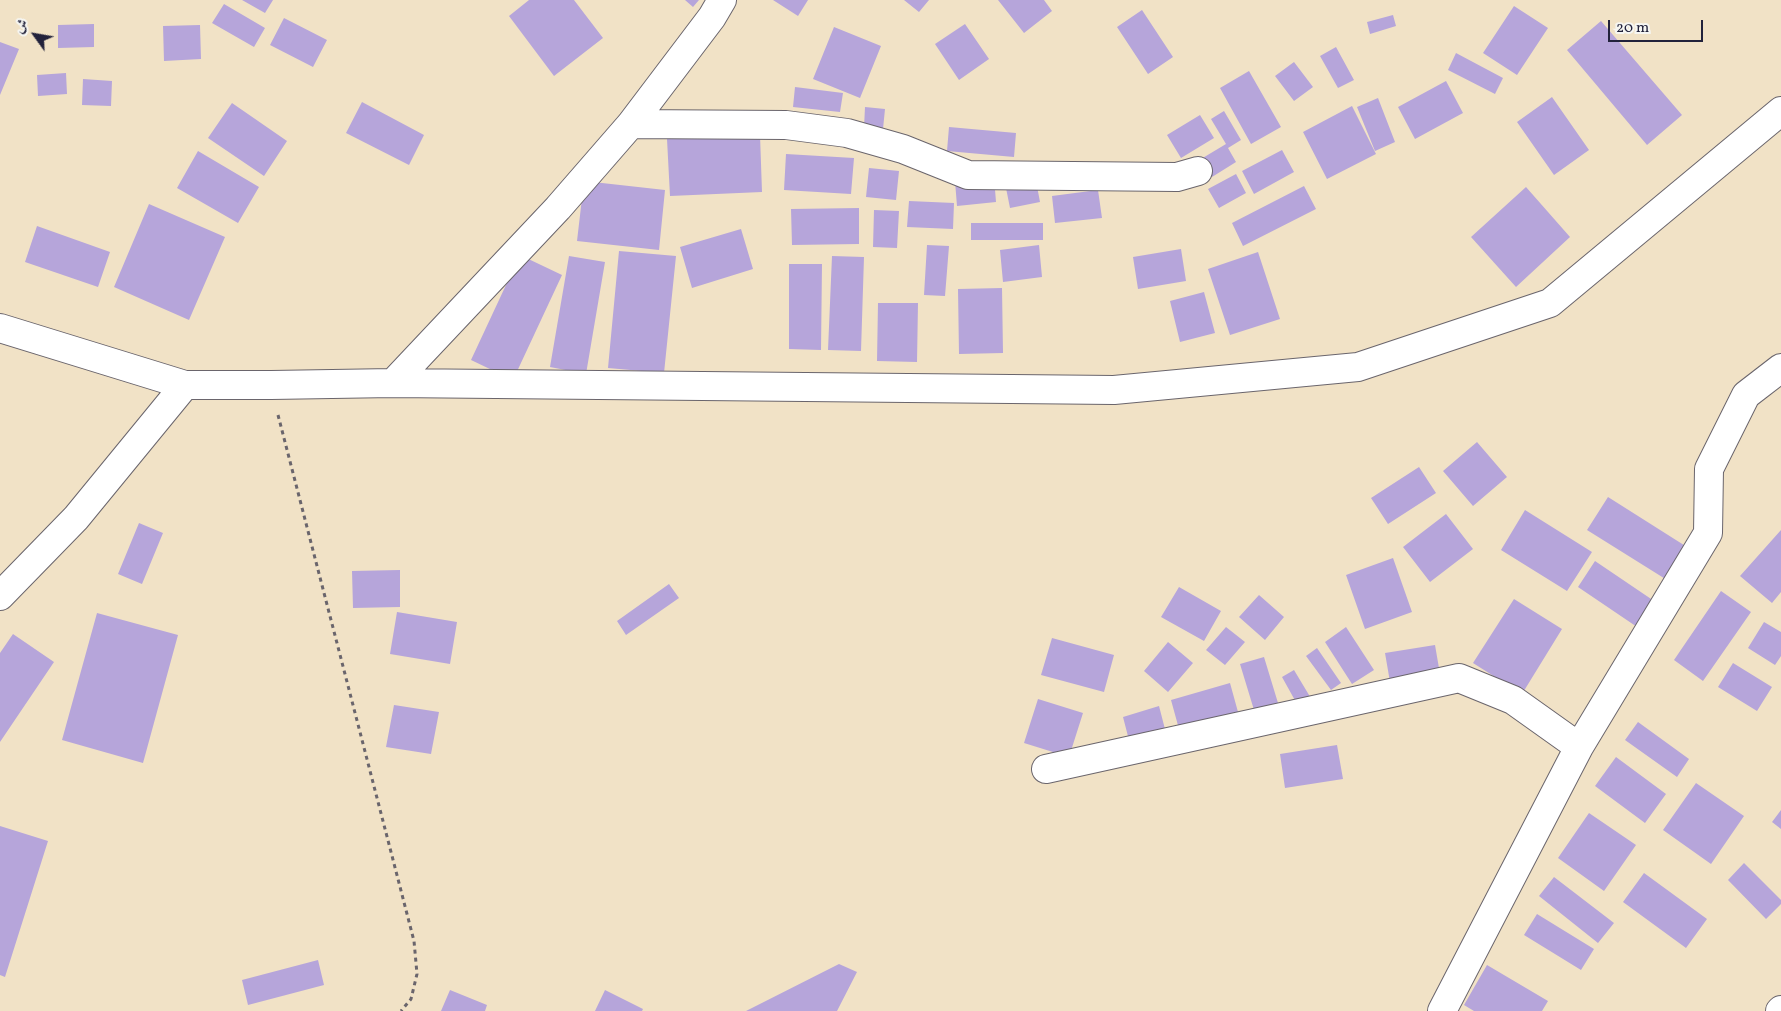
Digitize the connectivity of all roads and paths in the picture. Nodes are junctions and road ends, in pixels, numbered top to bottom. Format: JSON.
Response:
{"nodes":[{"id":1,"x":722,"y":0,"type":"edge"},
{"id":2,"x":1781,"y":111,"type":"edge"},
{"id":3,"x":631,"y":124,"type":"junction"},
{"id":4,"x":1198,"y":171,"type":"dead end"},
{"id":5,"x":0,"y":328,"type":"edge"},
{"id":6,"x":1781,"y":368,"type":"edge"},
{"id":7,"x":393,"y":383,"type":"junction"},
{"id":8,"x":185,"y":385,"type":"junction"},
{"id":9,"x":271,"y":385,"type":"junction"},
{"id":10,"x":0,"y":596,"type":"edge"},
{"id":11,"x":1579,"y":747,"type":"junction"},
{"id":12,"x":1046,"y":769,"type":"dead end"},
{"id":13,"x":401,"y":1011,"type":"edge"},
{"id":14,"x":1442,"y":1011,"type":"edge"}],
"edges":[{"from":1,"to":3,"type":"street"},
{"from":2,"to":7,"type":"street"},
{"from":3,"to":4,"type":"street"},
{"from":3,"to":7,"type":"street"},
{"from":5,"to":8,"type":"street"},
{"from":6,"to":11,"type":"street"},
{"from":7,"to":9,"type":"street"},
{"from":8,"to":9,"type":"street"},
{"from":8,"to":10,"type":"street"},
{"from":9,"to":13,"type":"path"},
{"from":11,"to":12,"type":"street"},
{"from":11,"to":14,"type":"street"}]}
